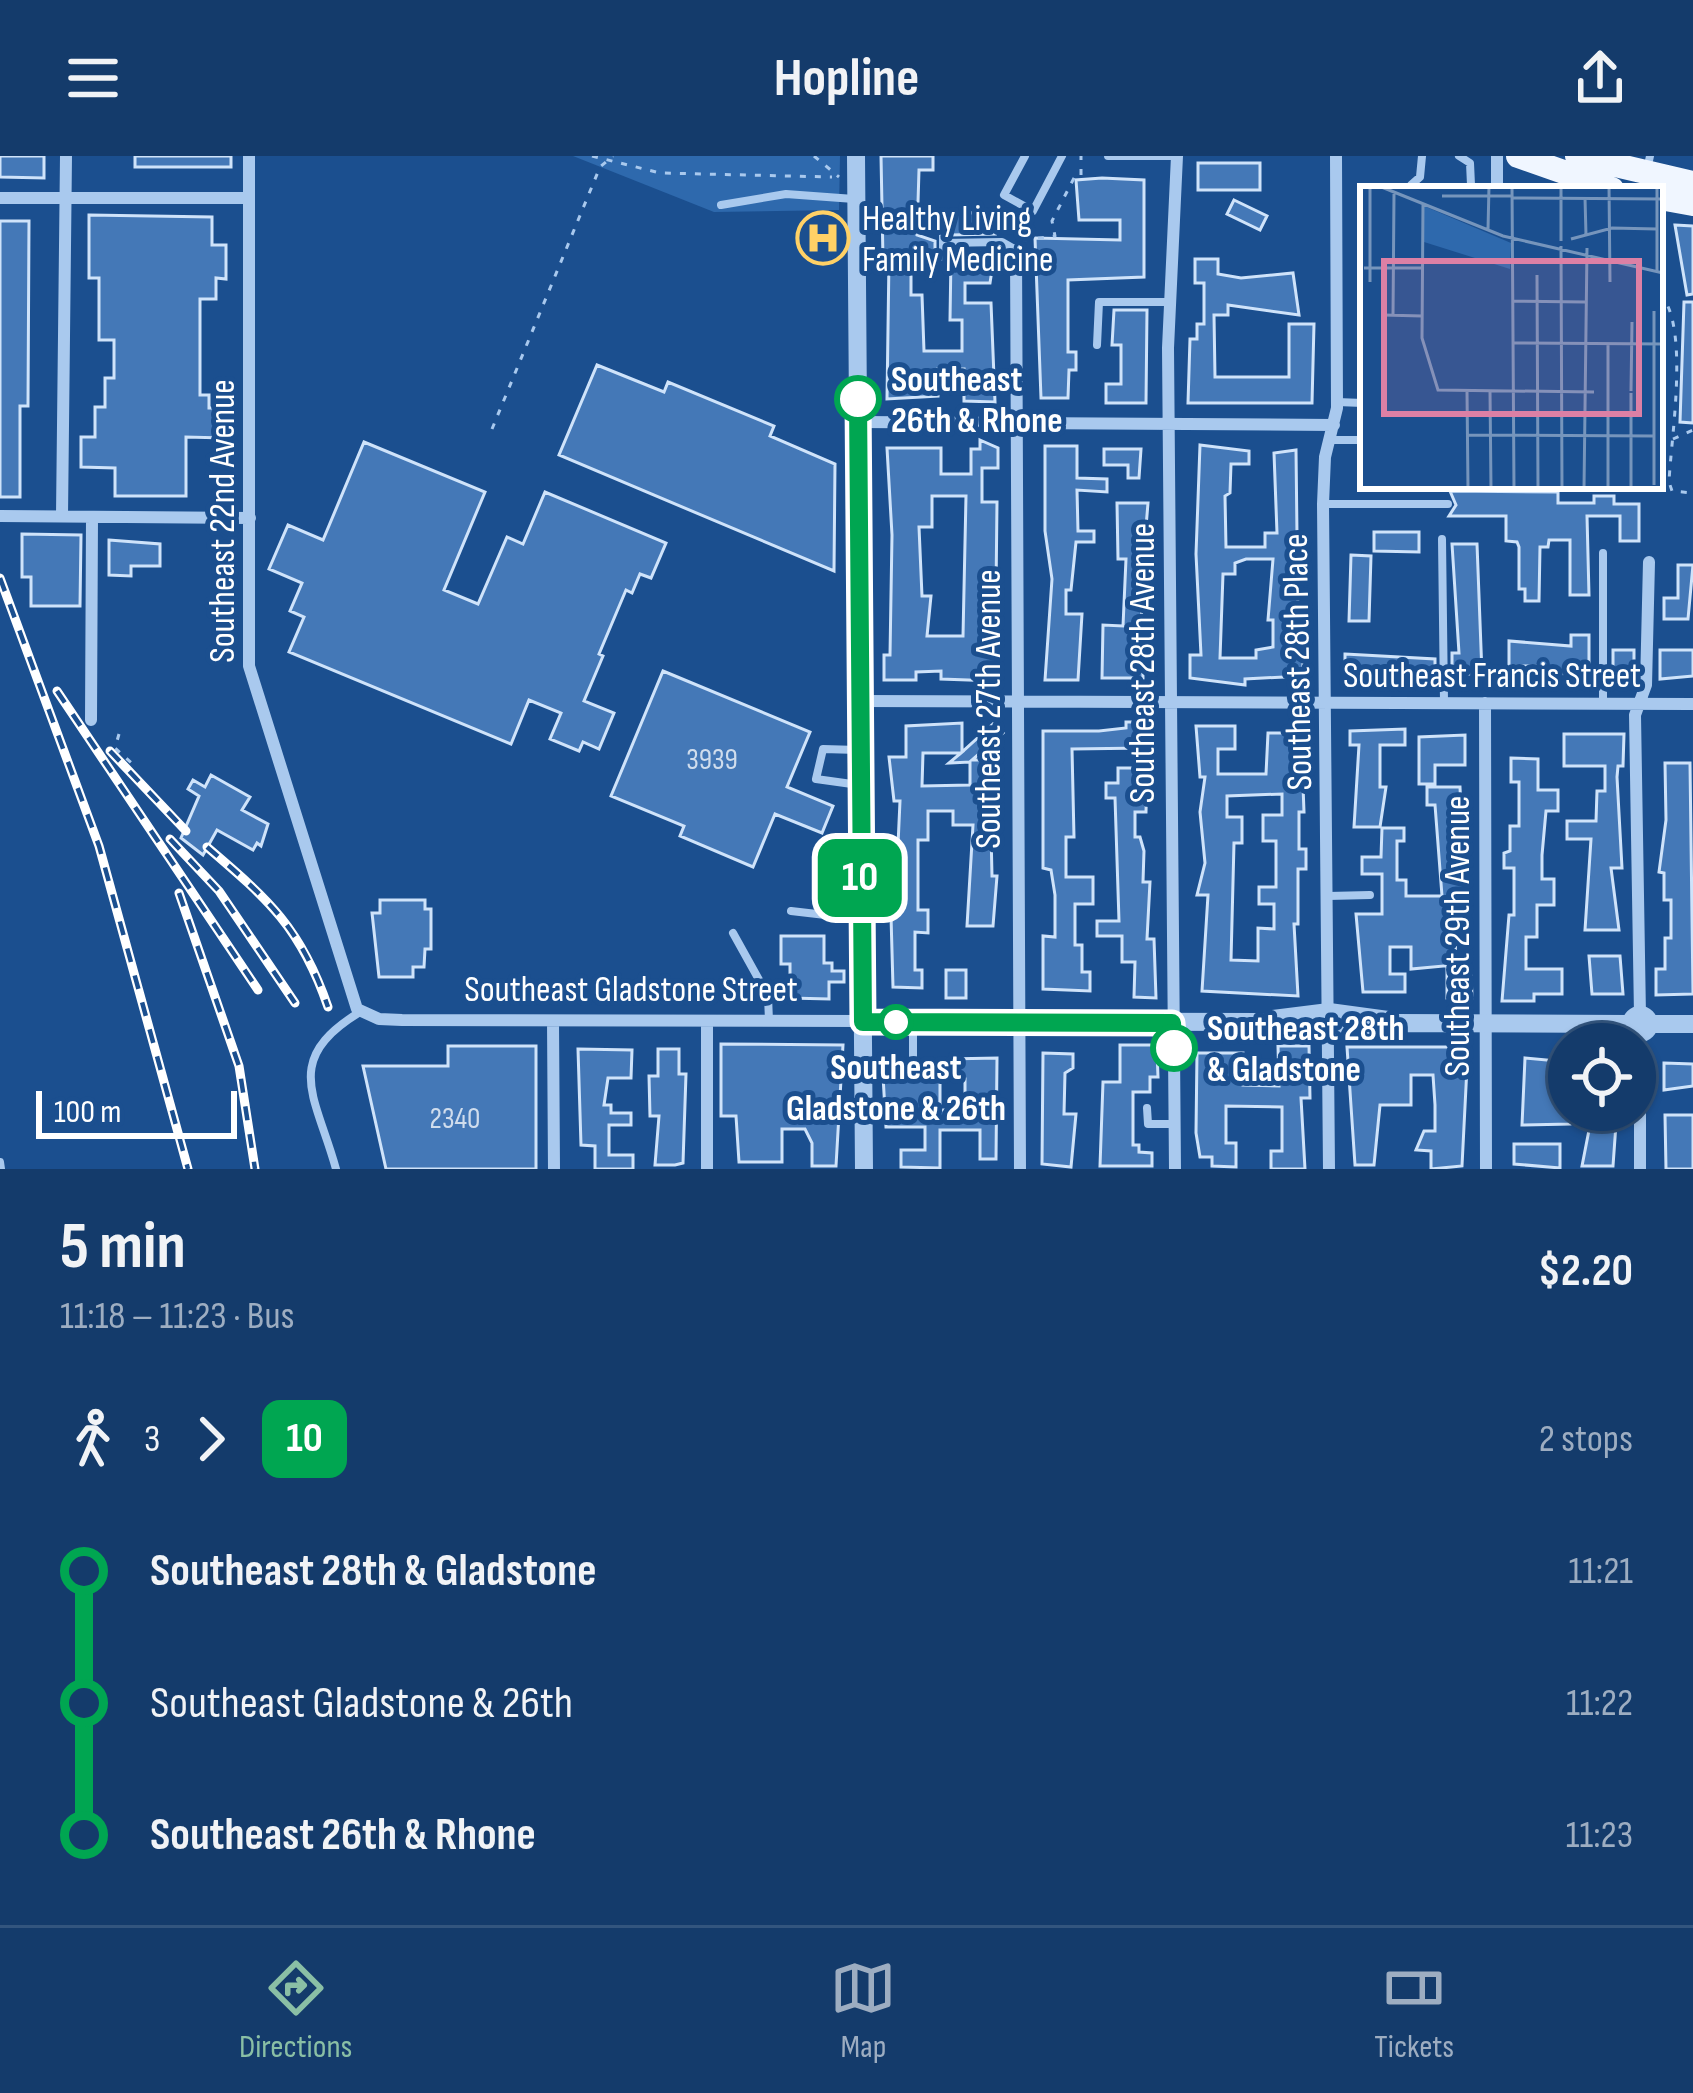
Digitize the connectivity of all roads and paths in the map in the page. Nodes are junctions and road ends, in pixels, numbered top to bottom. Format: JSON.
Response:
{"nodes":[{"id":1,"x":66,"y":156,"type":"edge"},
{"id":2,"x":249,"y":156,"type":"edge"},
{"id":3,"x":592,"y":156,"type":"edge"},
{"id":4,"x":613,"y":156,"type":"edge"},
{"id":5,"x":814,"y":156,"type":"edge"},
{"id":6,"x":856,"y":156,"type":"edge"},
{"id":7,"x":1025,"y":156,"type":"edge"},
{"id":8,"x":1062,"y":156,"type":"edge"},
{"id":9,"x":1082,"y":156,"type":"edge"},
{"id":10,"x":1108,"y":156,"type":"edge"},
{"id":11,"x":1177,"y":156,"type":"edge"},
{"id":12,"x":1336,"y":156,"type":"edge"},
{"id":13,"x":1422,"y":156,"type":"edge"},
{"id":14,"x":1459,"y":156,"type":"edge"},
{"id":15,"x":1518,"y":156,"type":"edge"},
{"id":16,"x":1577,"y":156,"type":"edge"},
{"id":17,"x":606,"y":162,"type":"junction"},
{"id":18,"x":832,"y":177,"type":"junction"},
{"id":19,"x":856,"y":177,"type":"junction"},
{"id":20,"x":1693,"y":183,"type":"edge"},
{"id":21,"x":1411,"y":185,"type":"dead end"},
{"id":22,"x":1471,"y":185,"type":"dead end"},
{"id":23,"x":1655,"y":185,"type":"edge"},
{"id":24,"x":1603,"y":186,"type":"edge"},
{"id":25,"x":1663,"y":189,"type":"edge"},
{"id":26,"x":0,"y":198,"type":"edge"},
{"id":27,"x":65,"y":198,"type":"junction"},
{"id":28,"x":249,"y":198,"type":"junction"},
{"id":29,"x":856,"y":200,"type":"junction"},
{"id":30,"x":1693,"y":204,"type":"edge"},
{"id":31,"x":721,"y":205,"type":"dead end"},
{"id":32,"x":943,"y":230,"type":"dead end"},
{"id":33,"x":943,"y":243,"type":"junction"},
{"id":34,"x":1016,"y":250,"type":"junction"},
{"id":35,"x":943,"y":257,"type":"dead end"},
{"id":36,"x":1663,"y":297,"type":"edge"},
{"id":37,"x":1169,"y":302,"type":"junction"},
{"id":38,"x":1097,"y":345,"type":"dead end"},
{"id":39,"x":1337,"y":402,"type":"junction"},
{"id":40,"x":1360,"y":403,"type":"edge"},
{"id":41,"x":858,"y":422,"type":"junction"},
{"id":42,"x":1016,"y":422,"type":"junction"},
{"id":43,"x":1169,"y":424,"type":"junction"},
{"id":44,"x":1334,"y":425,"type":"junction"},
{"id":45,"x":492,"y":429,"type":"dead end"},
{"id":46,"x":1693,"y":430,"type":"edge"},
{"id":47,"x":1330,"y":440,"type":"junction"},
{"id":48,"x":1360,"y":440,"type":"edge"},
{"id":49,"x":1671,"y":440,"type":"junction"},
{"id":50,"x":1693,"y":494,"type":"edge"},
{"id":51,"x":1323,"y":503,"type":"junction"},
{"id":52,"x":1448,"y":504,"type":"dead end"},
{"id":53,"x":0,"y":516,"type":"edge"},
{"id":54,"x":62,"y":517,"type":"junction"},
{"id":55,"x":92,"y":517,"type":"junction"},
{"id":56,"x":250,"y":518,"type":"junction"},
{"id":57,"x":1442,"y":539,"type":"dead end"},
{"id":58,"x":1603,"y":553,"type":"dead end"},
{"id":59,"x":1648,"y":562,"type":"dead end"},
{"id":60,"x":859,"y":701,"type":"junction"},
{"id":61,"x":1017,"y":703,"type":"junction"},
{"id":62,"x":1171,"y":703,"type":"junction"},
{"id":63,"x":1444,"y":703,"type":"junction"},
{"id":64,"x":1485,"y":703,"type":"junction"},
{"id":65,"x":1323,"y":704,"type":"junction"},
{"id":66,"x":1603,"y":704,"type":"junction"},
{"id":67,"x":1637,"y":704,"type":"junction"},
{"id":68,"x":1693,"y":704,"type":"edge"},
{"id":69,"x":91,"y":720,"type":"dead end"},
{"id":70,"x":118,"y":734,"type":"dead end"},
{"id":71,"x":859,"y":751,"type":"junction"},
{"id":72,"x":137,"y":768,"type":"dead end"},
{"id":73,"x":860,"y":785,"type":"junction"},
{"id":74,"x":1370,"y":895,"type":"dead end"},
{"id":75,"x":1328,"y":896,"type":"junction"},
{"id":76,"x":790,"y":910,"type":"dead end"},
{"id":77,"x":860,"y":920,"type":"junction"},
{"id":78,"x":733,"y":933,"type":"dead end"},
{"id":79,"x":360,"y":1012,"type":"junction"},
{"id":80,"x":553,"y":1021,"type":"junction"},
{"id":81,"x":707,"y":1021,"type":"junction"},
{"id":82,"x":769,"y":1021,"type":"junction"},
{"id":83,"x":1329,"y":1021,"type":"junction"},
{"id":84,"x":863,"y":1022,"type":"junction"},
{"id":85,"x":913,"y":1022,"type":"junction"},
{"id":86,"x":1018,"y":1022,"type":"junction"},
{"id":87,"x":1172,"y":1023,"type":"junction"},
{"id":88,"x":1486,"y":1023,"type":"junction"},
{"id":89,"x":1548,"y":1023,"type":"edge"},
{"id":90,"x":1640,"y":1023,"type":"edge"},
{"id":91,"x":1656,"y":1024,"type":"edge"},
{"id":92,"x":1693,"y":1024,"type":"edge"},
{"id":93,"x":863,"y":1063,"type":"junction"},
{"id":94,"x":1147,"y":1108,"type":"dead end"},
{"id":95,"x":1175,"y":1124,"type":"junction"},
{"id":96,"x":1640,"y":1131,"type":"edge"},
{"id":97,"x":336,"y":1169,"type":"edge"},
{"id":98,"x":554,"y":1169,"type":"edge"},
{"id":99,"x":707,"y":1169,"type":"edge"},
{"id":100,"x":864,"y":1169,"type":"edge"},
{"id":101,"x":1020,"y":1169,"type":"edge"},
{"id":102,"x":1175,"y":1169,"type":"edge"},
{"id":103,"x":1329,"y":1169,"type":"edge"},
{"id":104,"x":1486,"y":1169,"type":"edge"},
{"id":105,"x":1640,"y":1169,"type":"edge"}],
"edges":[{"from":1,"to":27,"type":"street"},
{"from":2,"to":28,"type":"street","name":"Southeast 22nd Avenue"},
{"from":3,"to":17,"type":"path"},
{"from":4,"to":17,"type":"path"},
{"from":5,"to":18,"type":"path"},
{"from":6,"to":19,"type":"street"},
{"from":7,"to":8,"type":"lane"},
{"from":9,"to":34,"type":"path"},
{"from":10,"to":11,"type":"lane"},
{"from":11,"to":37,"type":"street","name":"Southeast 28th Avenue"},
{"from":12,"to":39,"type":"street","name":"Southeast 28th Place"},
{"from":13,"to":21,"type":"lane"},
{"from":14,"to":22,"type":"lane"},
{"from":15,"to":24,"type":"main road"},
{"from":16,"to":23,"type":"main road"},
{"from":17,"to":18,"type":"path"},
{"from":17,"to":45,"type":"path"},
{"from":18,"to":19,"type":"path"},
{"from":19,"to":29,"type":"street"},
{"from":20,"to":23,"type":"main road"},
{"from":25,"to":30,"type":"main road"},
{"from":26,"to":27,"type":"street"},
{"from":27,"to":28,"type":"street"},
{"from":27,"to":54,"type":"street"},
{"from":28,"to":56,"type":"street","name":"Southeast 22nd Avenue"},
{"from":29,"to":31,"type":"lane"},
{"from":29,"to":41,"type":"street"},
{"from":32,"to":33,"type":"lane"},
{"from":33,"to":34,"type":"lane"},
{"from":33,"to":35,"type":"lane"},
{"from":34,"to":42,"type":"street","name":"Southeast 27th Avenue"},
{"from":36,"to":49,"type":"path"},
{"from":37,"to":38,"type":"lane"},
{"from":37,"to":43,"type":"street","name":"Southeast 28th Avenue"},
{"from":39,"to":40,"type":"lane"},
{"from":39,"to":44,"type":"street","name":"Southeast 28th Place"},
{"from":41,"to":42,"type":"street"},
{"from":41,"to":60,"type":"street"},
{"from":42,"to":43,"type":"street"},
{"from":42,"to":61,"type":"street","name":"Southeast 27th Avenue"},
{"from":43,"to":44,"type":"street"},
{"from":43,"to":62,"type":"street","name":"Southeast 28th Avenue"},
{"from":44,"to":47,"type":"street","name":"Southeast 28th Place"},
{"from":46,"to":49,"type":"path"},
{"from":47,"to":48,"type":"lane"},
{"from":47,"to":51,"type":"street","name":"Southeast 28th Place"},
{"from":49,"to":50,"type":"path"},
{"from":51,"to":52,"type":"lane"},
{"from":51,"to":65,"type":"street","name":"Southeast 28th Place"},
{"from":53,"to":54,"type":"street"},
{"from":54,"to":55,"type":"street"},
{"from":55,"to":56,"type":"street"},
{"from":55,"to":69,"type":"street"},
{"from":56,"to":79,"type":"street","name":"Southeast 22nd Avenue"},
{"from":57,"to":63,"type":"lane"},
{"from":58,"to":66,"type":"lane"},
{"from":59,"to":67,"type":"street"},
{"from":60,"to":61,"type":"street","name":"Southeast Francis Street"},
{"from":60,"to":71,"type":"street"},
{"from":61,"to":62,"type":"street","name":"Southeast Francis Street"},
{"from":61,"to":86,"type":"street","name":"Southeast 27th Avenue"},
{"from":62,"to":65,"type":"street","name":"Southeast Francis Street"},
{"from":62,"to":87,"type":"street","name":"Southeast 28th Avenue"},
{"from":63,"to":64,"type":"street","name":"Southeast Francis Street"},
{"from":63,"to":65,"type":"street","name":"Southeast Francis Street"},
{"from":64,"to":66,"type":"street","name":"Southeast Francis Street"},
{"from":64,"to":88,"type":"street","name":"Southeast 29th Avenue"},
{"from":65,"to":75,"type":"street","name":"Southeast 28th Place"},
{"from":66,"to":67,"type":"street","name":"Southeast Francis Street"},
{"from":67,"to":68,"type":"street","name":"Southeast Francis Street"},
{"from":67,"to":90,"type":"street"},
{"from":70,"to":72,"type":"path"},
{"from":71,"to":73,"type":"street"},
{"from":71,"to":73,"type":"lane"},
{"from":73,"to":77,"type":"street"},
{"from":74,"to":75,"type":"lane"},
{"from":75,"to":83,"type":"street","name":"Southeast 28th Place"},
{"from":76,"to":77,"type":"lane"},
{"from":77,"to":84,"type":"street"},
{"from":78,"to":82,"type":"lane"},
{"from":79,"to":80,"type":"street","name":"Southeast Gladstone Street"},
{"from":79,"to":97,"type":"lane"},
{"from":80,"to":81,"type":"street","name":"Southeast Gladstone Street"},
{"from":80,"to":98,"type":"street"},
{"from":81,"to":82,"type":"street","name":"Southeast Gladstone Street"},
{"from":81,"to":99,"type":"street"},
{"from":82,"to":84,"type":"street","name":"Southeast Gladstone Street"},
{"from":83,"to":87,"type":"street","name":"Southeast Gladstone Street"},
{"from":83,"to":88,"type":"street","name":"Southeast Gladstone Street"},
{"from":83,"to":103,"type":"street","name":"Southeast 28th Place"},
{"from":84,"to":85,"type":"street","name":"Southeast Gladstone Street"},
{"from":84,"to":93,"type":"street"},
{"from":85,"to":86,"type":"street","name":"Southeast Gladstone Street"},
{"from":85,"to":93,"type":"lane"},
{"from":86,"to":87,"type":"street","name":"Southeast Gladstone Street"},
{"from":86,"to":101,"type":"street","name":"Southeast 27th Avenue"},
{"from":87,"to":95,"type":"street","name":"Southeast 28th Avenue"},
{"from":88,"to":89,"type":"street","name":"Southeast Gladstone Street"},
{"from":88,"to":104,"type":"street","name":"Southeast 29th Avenue"},
{"from":91,"to":92,"type":"street","name":"Southeast Gladstone Street"},
{"from":93,"to":100,"type":"street"},
{"from":94,"to":95,"type":"lane"},
{"from":95,"to":102,"type":"street","name":"Southeast 28th Avenue"},
{"from":96,"to":105,"type":"street"}]}
